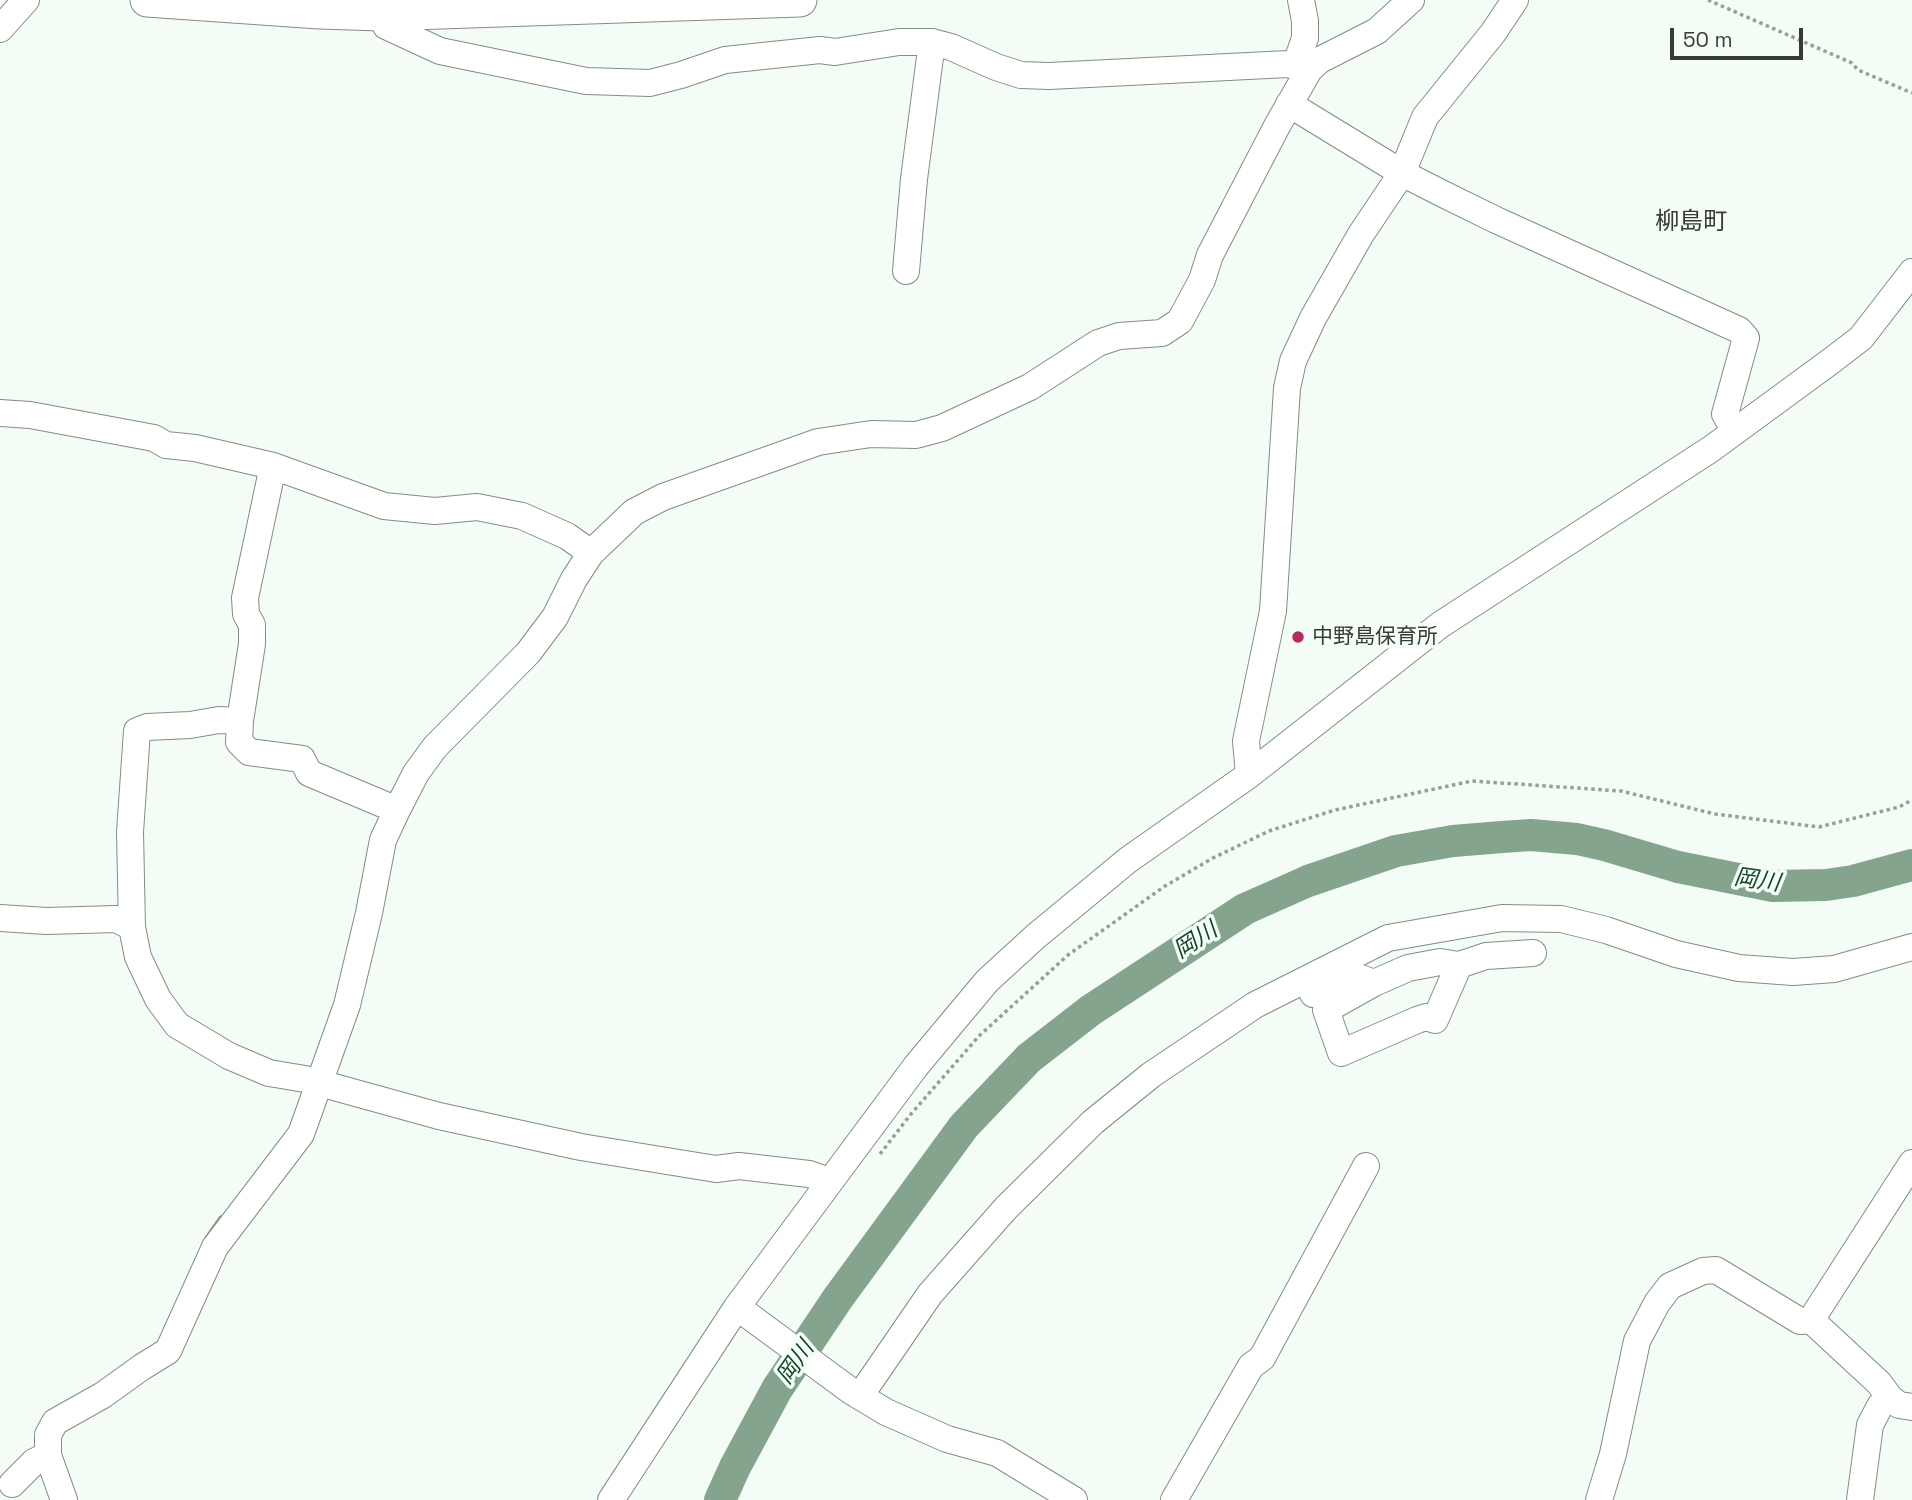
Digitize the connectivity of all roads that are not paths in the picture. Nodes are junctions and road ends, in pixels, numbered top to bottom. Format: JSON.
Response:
{"nodes":[{"id":1,"x":26,"y":0,"type":"edge"},
{"id":2,"x":147,"y":0,"type":"edge"},
{"id":3,"x":800,"y":0,"type":"edge"},
{"id":4,"x":1301,"y":0,"type":"edge"},
{"id":5,"x":1411,"y":0,"type":"edge"},
{"id":6,"x":1515,"y":0,"type":"edge"},
{"id":7,"x":456,"y":7,"type":"edge"},
{"id":8,"x":381,"y":14,"type":"junction"},
{"id":9,"x":0,"y":29,"type":"edge"},
{"id":10,"x":932,"y":42,"type":"junction"},
{"id":11,"x":1303,"y":67,"type":"junction"},
{"id":12,"x":1289,"y":104,"type":"junction"},
{"id":13,"x":1402,"y":173,"type":"junction"},
{"id":14,"x":906,"y":271,"type":"dead end"},
{"id":15,"x":1912,"y":272,"type":"edge"},
{"id":16,"x":0,"y":413,"type":"edge"},
{"id":17,"x":1735,"y":431,"type":"junction"},
{"id":18,"x":273,"y":466,"type":"junction"},
{"id":19,"x":590,"y":553,"type":"junction"},
{"id":20,"x":240,"y":721,"type":"junction"},
{"id":21,"x":1249,"y":775,"type":"junction"},
{"id":22,"x":397,"y":810,"type":"junction"},
{"id":23,"x":0,"y":918,"type":"edge"},
{"id":24,"x":132,"y":927,"type":"junction"},
{"id":25,"x":1912,"y":947,"type":"edge"},
{"id":26,"x":1533,"y":953,"type":"dead end"},
{"id":27,"x":1459,"y":965,"type":"junction"},
{"id":28,"x":1374,"y":983,"type":"junction"},
{"id":29,"x":1255,"y":1005,"type":"junction"},
{"id":30,"x":320,"y":1083,"type":"junction"},
{"id":31,"x":1912,"y":1163,"type":"edge"},
{"id":32,"x":1366,"y":1166,"type":"dead end"},
{"id":33,"x":830,"y":1181,"type":"junction"},
{"id":34,"x":737,"y":1307,"type":"junction"},
{"id":35,"x":1811,"y":1321,"type":"junction"},
{"id":36,"x":855,"y":1394,"type":"junction"},
{"id":37,"x":1901,"y":1402,"type":"edge"},
{"id":38,"x":48,"y":1455,"type":"junction"},
{"id":39,"x":12,"y":1486,"type":"edge"},
{"id":40,"x":64,"y":1500,"type":"edge"},
{"id":41,"x":611,"y":1500,"type":"edge"},
{"id":42,"x":1074,"y":1500,"type":"edge"},
{"id":43,"x":1174,"y":1500,"type":"edge"},
{"id":44,"x":1599,"y":1500,"type":"edge"},
{"id":45,"x":1860,"y":1500,"type":"edge"}],
"edges":[{"from":1,"to":9,"type":"street"},
{"from":2,"to":8,"type":"main road"},
{"from":3,"to":7,"type":"main road"},
{"from":4,"to":11,"type":"street"},
{"from":5,"to":11,"type":"street"},
{"from":6,"to":13,"type":"street"},
{"from":7,"to":8,"type":"main road"},
{"from":8,"to":10,"type":"street"},
{"from":10,"to":11,"type":"street"},
{"from":10,"to":14,"type":"street"},
{"from":11,"to":12,"type":"street"},
{"from":12,"to":13,"type":"street"},
{"from":12,"to":19,"type":"street"},
{"from":13,"to":17,"type":"street"},
{"from":13,"to":21,"type":"street"},
{"from":15,"to":17,"type":"street"},
{"from":16,"to":18,"type":"street"},
{"from":17,"to":21,"type":"street"},
{"from":18,"to":19,"type":"street"},
{"from":18,"to":20,"type":"street"},
{"from":19,"to":22,"type":"street"},
{"from":20,"to":22,"type":"street"},
{"from":20,"to":24,"type":"street"},
{"from":21,"to":33,"type":"street"},
{"from":22,"to":30,"type":"street"},
{"from":23,"to":24,"type":"street"},
{"from":24,"to":30,"type":"street"},
{"from":25,"to":29,"type":"street"},
{"from":26,"to":27,"type":"street"},
{"from":27,"to":28,"type":"street"},
{"from":27,"to":28,"type":"street"},
{"from":28,"to":29,"type":"street"},
{"from":29,"to":36,"type":"street"},
{"from":30,"to":33,"type":"street"},
{"from":30,"to":38,"type":"street"},
{"from":31,"to":35,"type":"street"},
{"from":32,"to":43,"type":"street"},
{"from":33,"to":34,"type":"street"},
{"from":34,"to":36,"type":"street"},
{"from":34,"to":41,"type":"street"},
{"from":35,"to":37,"type":"street"},
{"from":35,"to":44,"type":"street"},
{"from":36,"to":42,"type":"street"},
{"from":37,"to":45,"type":"street"},
{"from":38,"to":39,"type":"street"},
{"from":38,"to":40,"type":"street"}]}
